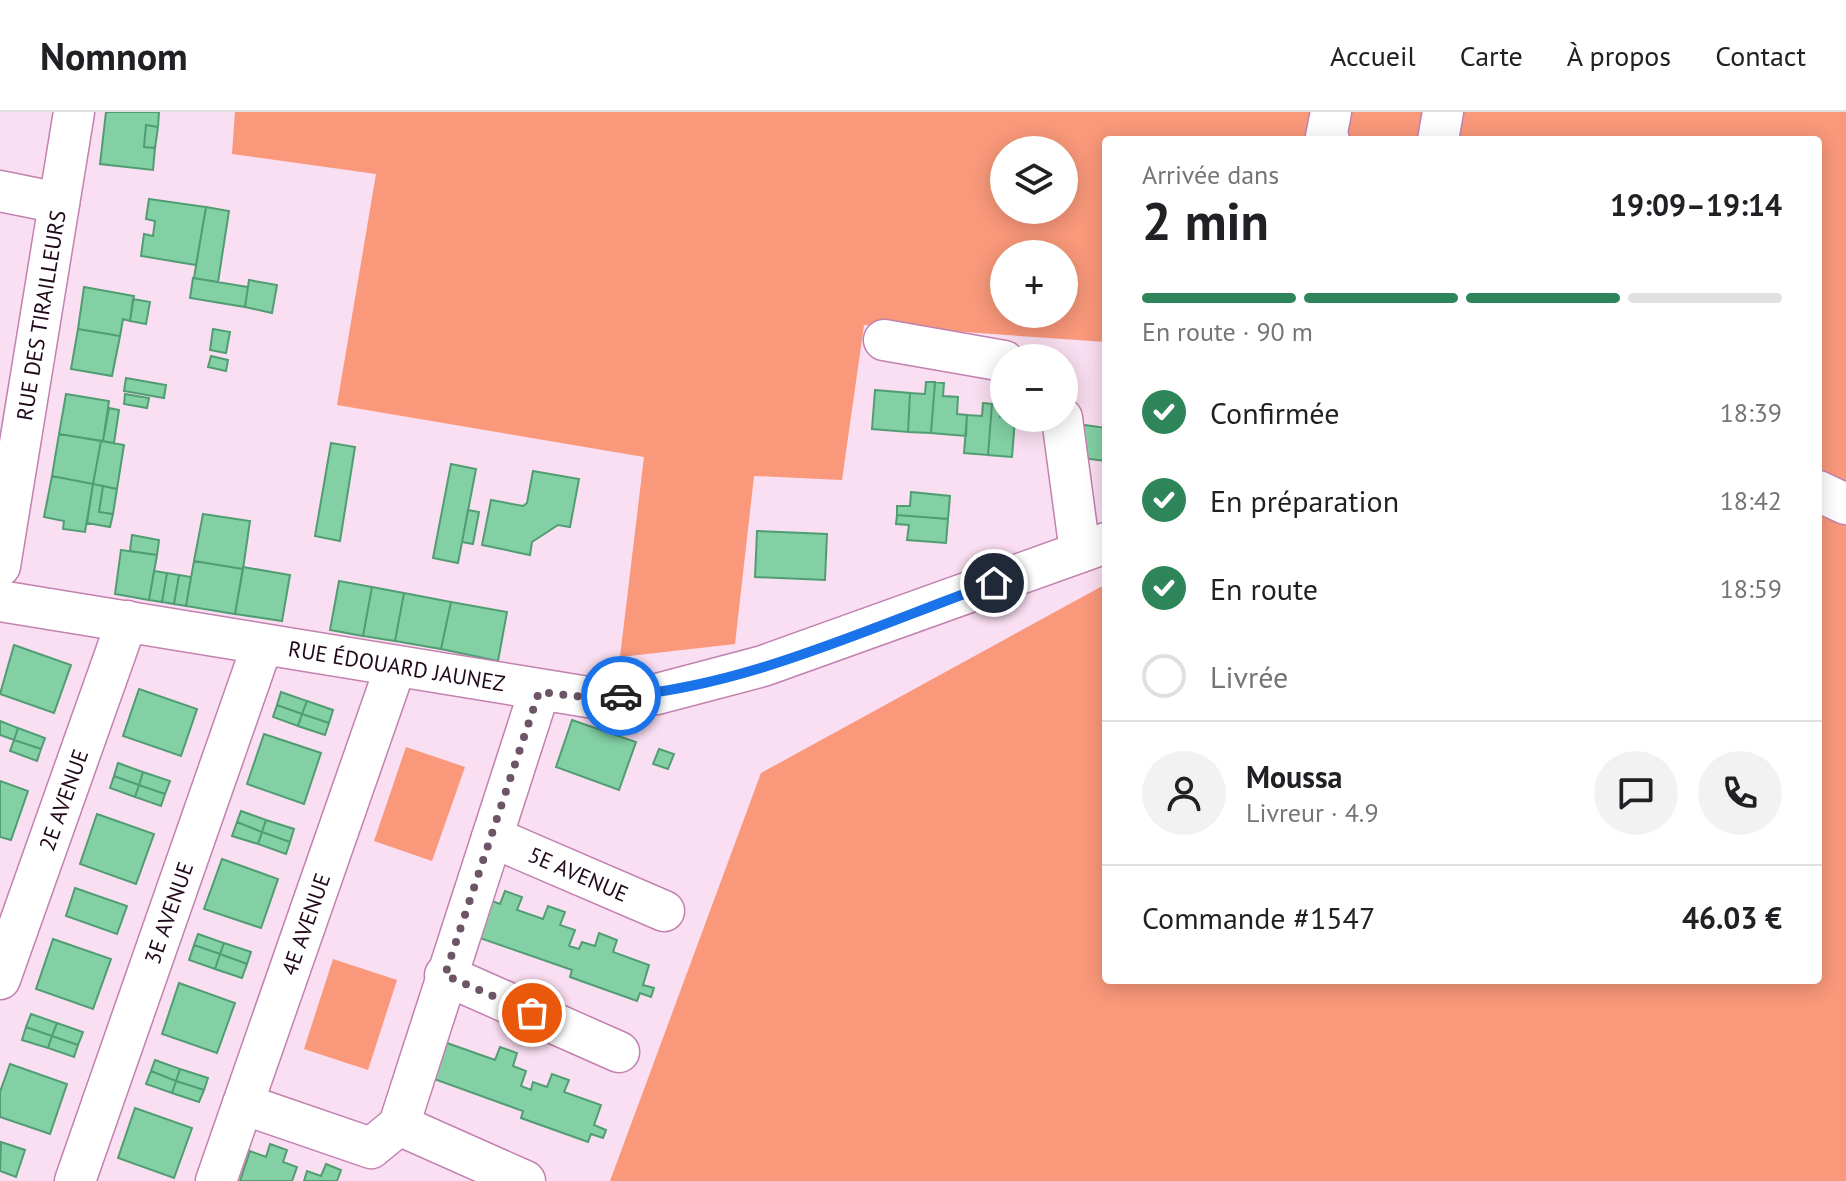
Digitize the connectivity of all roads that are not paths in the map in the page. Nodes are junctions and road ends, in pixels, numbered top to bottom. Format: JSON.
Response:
{"nodes":[{"id":1,"x":74,"y":112,"type":"edge"},
{"id":2,"x":1331,"y":112,"type":"edge"},
{"id":3,"x":1443,"y":112,"type":"edge"},
{"id":4,"x":1326,"y":136,"type":"edge"},
{"id":5,"x":1439,"y":136,"type":"edge"},
{"id":6,"x":0,"y":191,"type":"edge"},
{"id":7,"x":59,"y":203,"type":"junction"},
{"id":8,"x":884,"y":340,"type":"dead end"},
{"id":9,"x":990,"y":359,"type":"edge"},
{"id":10,"x":1065,"y":432,"type":"edge"},
{"id":11,"x":1822,"y":493,"type":"edge"},
{"id":12,"x":1846,"y":504,"type":"edge"},
{"id":13,"x":1093,"y":548,"type":"edge"},
{"id":14,"x":0,"y":566,"type":"edge"},
{"id":15,"x":0,"y":601,"type":"edge"},
{"id":16,"x":127,"y":621,"type":"junction"},
{"id":17,"x":262,"y":646,"type":"junction"},
{"id":18,"x":395,"y":668,"type":"junction"},
{"id":19,"x":539,"y":692,"type":"junction"},
{"id":20,"x":492,"y":837,"type":"junction"},
{"id":21,"x":664,"y":911,"type":"dead end"},
{"id":22,"x":445,"y":975,"type":"junction"},
{"id":23,"x":0,"y":979,"type":"edge"},
{"id":24,"x":619,"y":1052,"type":"dead end"},
{"id":25,"x":243,"y":1104,"type":"junction"},
{"id":26,"x":399,"y":1125,"type":"junction"},
{"id":27,"x":75,"y":1181,"type":"edge"},
{"id":28,"x":216,"y":1181,"type":"edge"},
{"id":29,"x":525,"y":1181,"type":"edge"}],
"edges":[{"from":1,"to":7,"type":"street","name":"RUE DES TIRAILLEURS"},
{"from":2,"to":4,"type":"street"},
{"from":3,"to":5,"type":"street"},
{"from":6,"to":7,"type":"street"},
{"from":7,"to":14,"type":"street","name":"RUE DES TIRAILLEURS"},
{"from":8,"to":9,"type":"street"},
{"from":10,"to":13,"type":"street"},
{"from":11,"to":12,"type":"street"},
{"from":13,"to":19,"type":"street","name":"RUE ÉDOUARD JAUNEZ"},
{"from":15,"to":16,"type":"street","name":"RUE ÉDOUARD JAUNEZ"},
{"from":16,"to":17,"type":"street","name":"RUE ÉDOUARD JAUNEZ"},
{"from":16,"to":23,"type":"street","name":"2E AVENUE"},
{"from":17,"to":18,"type":"street","name":"RUE ÉDOUARD JAUNEZ"},
{"from":17,"to":27,"type":"street","name":"3E AVENUE"},
{"from":18,"to":19,"type":"street","name":"RUE ÉDOUARD JAUNEZ"},
{"from":18,"to":25,"type":"street","name":"4E AVENUE"},
{"from":19,"to":20,"type":"street"},
{"from":20,"to":21,"type":"street","name":"5E AVENUE"},
{"from":20,"to":22,"type":"street"},
{"from":22,"to":24,"type":"street"},
{"from":22,"to":26,"type":"street"},
{"from":25,"to":26,"type":"street"},
{"from":25,"to":28,"type":"street","name":"4E AVENUE"},
{"from":26,"to":29,"type":"street"}]}
